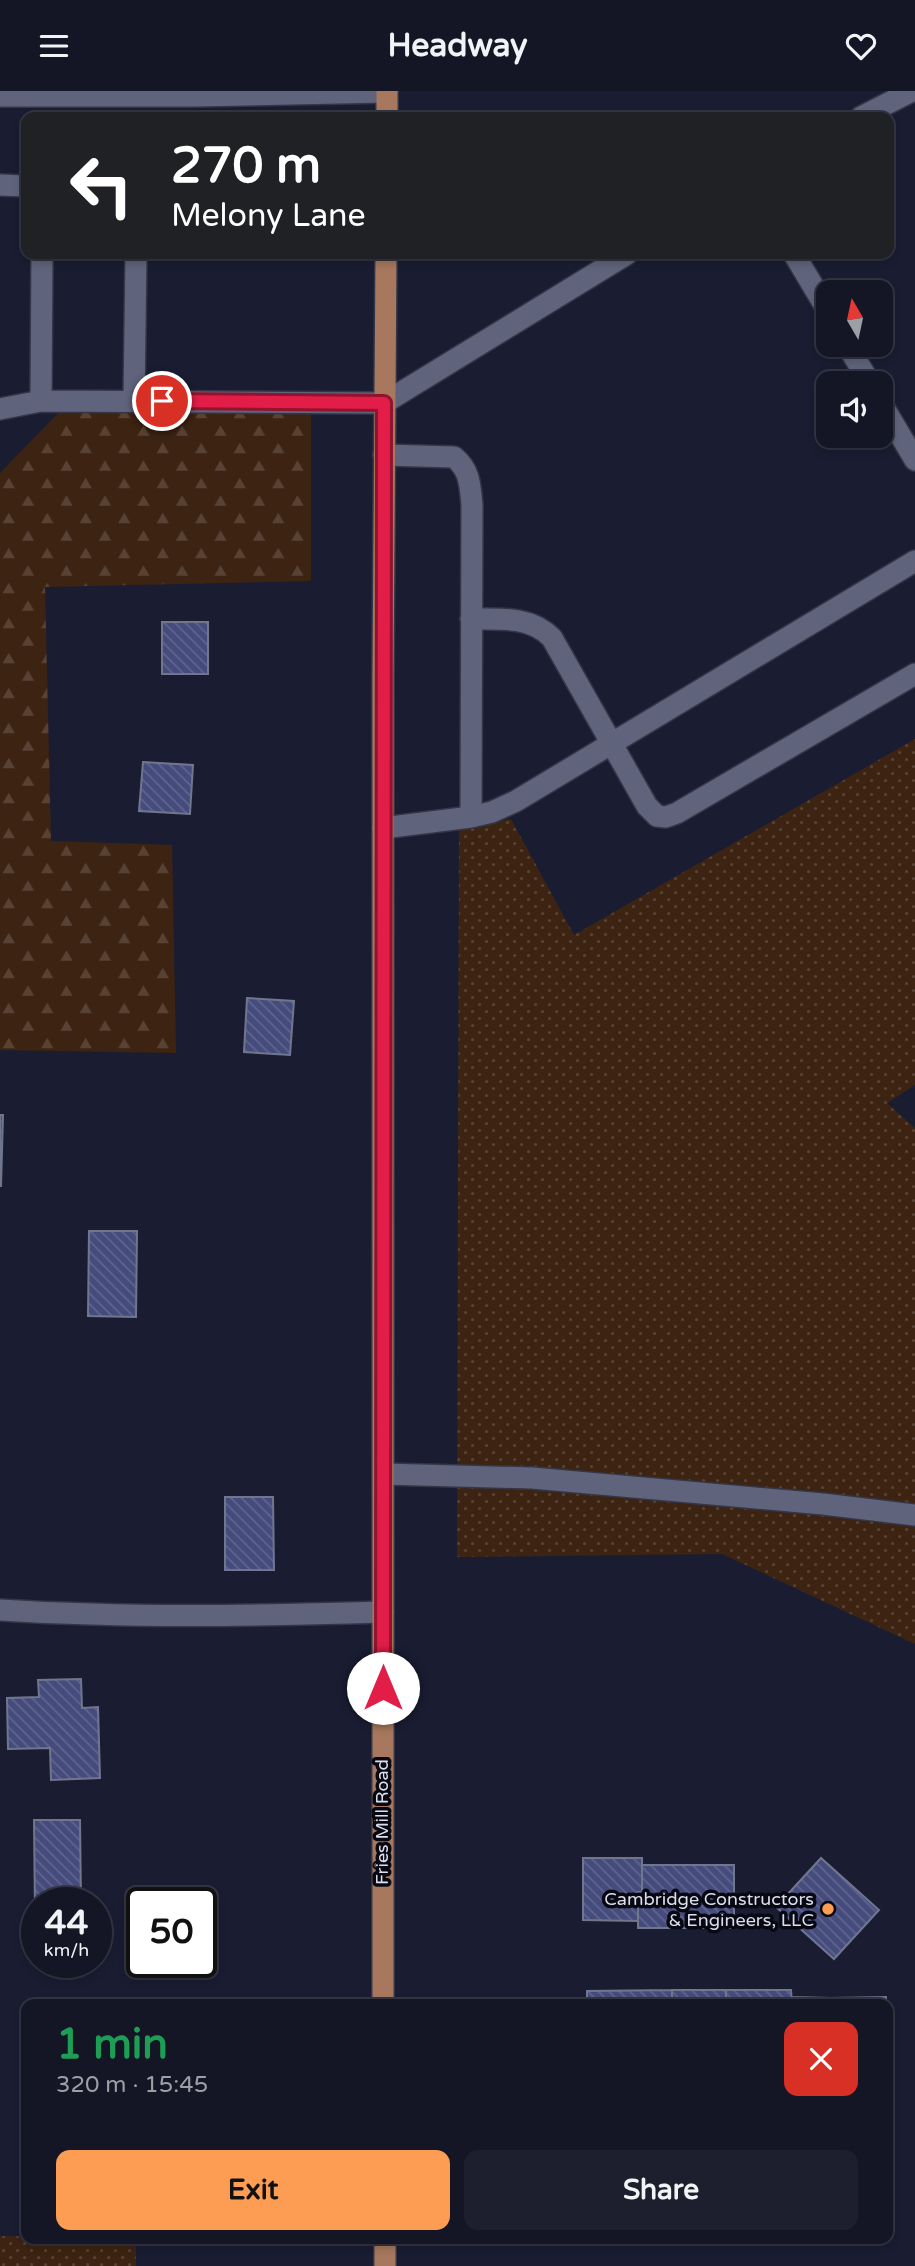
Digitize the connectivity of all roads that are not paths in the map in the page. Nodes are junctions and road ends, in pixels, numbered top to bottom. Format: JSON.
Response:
{"nodes":[{"id":1,"x":387,"y":91,"type":"edge"},
{"id":2,"x":912,"y":91,"type":"edge"},
{"id":3,"x":195,"y":94,"type":"edge"},
{"id":4,"x":0,"y":96,"type":"edge"},
{"id":5,"x":387,"y":112,"type":"edge"},
{"id":6,"x":870,"y":112,"type":"edge"},
{"id":7,"x":0,"y":185,"type":"edge"},
{"id":8,"x":21,"y":186,"type":"edge"},
{"id":9,"x":42,"y":259,"type":"edge"},
{"id":10,"x":136,"y":259,"type":"edge"},
{"id":11,"x":386,"y":259,"type":"edge"},
{"id":12,"x":619,"y":259,"type":"edge"},
{"id":13,"x":797,"y":259,"type":"edge"},
{"id":14,"x":816,"y":291,"type":"edge"},
{"id":15,"x":134,"y":400,"type":"junction"},
{"id":16,"x":41,"y":401,"type":"junction"},
{"id":17,"x":384,"y":403,"type":"junction"},
{"id":18,"x":0,"y":409,"type":"edge"},
{"id":19,"x":893,"y":423,"type":"edge"},
{"id":20,"x":384,"y":455,"type":"junction"},
{"id":21,"x":915,"y":460,"type":"edge"},
{"id":22,"x":915,"y":561,"type":"edge"},
{"id":23,"x":471,"y":619,"type":"junction"},
{"id":24,"x":915,"y":674,"type":"edge"},
{"id":25,"x":612,"y":743,"type":"junction"},
{"id":26,"x":471,"y":817,"type":"junction"},
{"id":27,"x":383,"y":828,"type":"junction"},
{"id":28,"x":384,"y":1474,"type":"junction"},
{"id":29,"x":915,"y":1515,"type":"edge"},
{"id":30,"x":0,"y":1610,"type":"edge"},
{"id":31,"x":383,"y":1612,"type":"junction"},
{"id":32,"x":383,"y":1999,"type":"edge"},
{"id":33,"x":385,"y":2244,"type":"edge"},
{"id":34,"x":385,"y":2266,"type":"edge"}],
"edges":[{"from":1,"to":3,"type":"street"},
{"from":1,"to":5,"type":"main road"},
{"from":2,"to":6,"type":"street"},
{"from":3,"to":4,"type":"street"},
{"from":7,"to":8,"type":"street"},
{"from":9,"to":16,"type":"street"},
{"from":10,"to":15,"type":"street"},
{"from":11,"to":17,"type":"main road","name":"Fries Mill Road"},
{"from":12,"to":17,"type":"street"},
{"from":13,"to":14,"type":"street"},
{"from":15,"to":16,"type":"street"},
{"from":15,"to":17,"type":"street"},
{"from":16,"to":18,"type":"street"},
{"from":17,"to":20,"type":"main road","name":"Fries Mill Road"},
{"from":19,"to":21,"type":"street"},
{"from":20,"to":23,"type":"street"},
{"from":20,"to":27,"type":"main road","name":"Fries Mill Road"},
{"from":22,"to":25,"type":"street"},
{"from":23,"to":25,"type":"street"},
{"from":23,"to":26,"type":"street"},
{"from":24,"to":25,"type":"street"},
{"from":25,"to":26,"type":"street"},
{"from":26,"to":27,"type":"street"},
{"from":27,"to":28,"type":"main road","name":"Fries Mill Road"},
{"from":28,"to":29,"type":"street"},
{"from":28,"to":31,"type":"main road","name":"Fries Mill Road"},
{"from":30,"to":31,"type":"street"},
{"from":31,"to":32,"type":"main road","name":"Fries Mill Road"},
{"from":33,"to":34,"type":"main road"}]}
